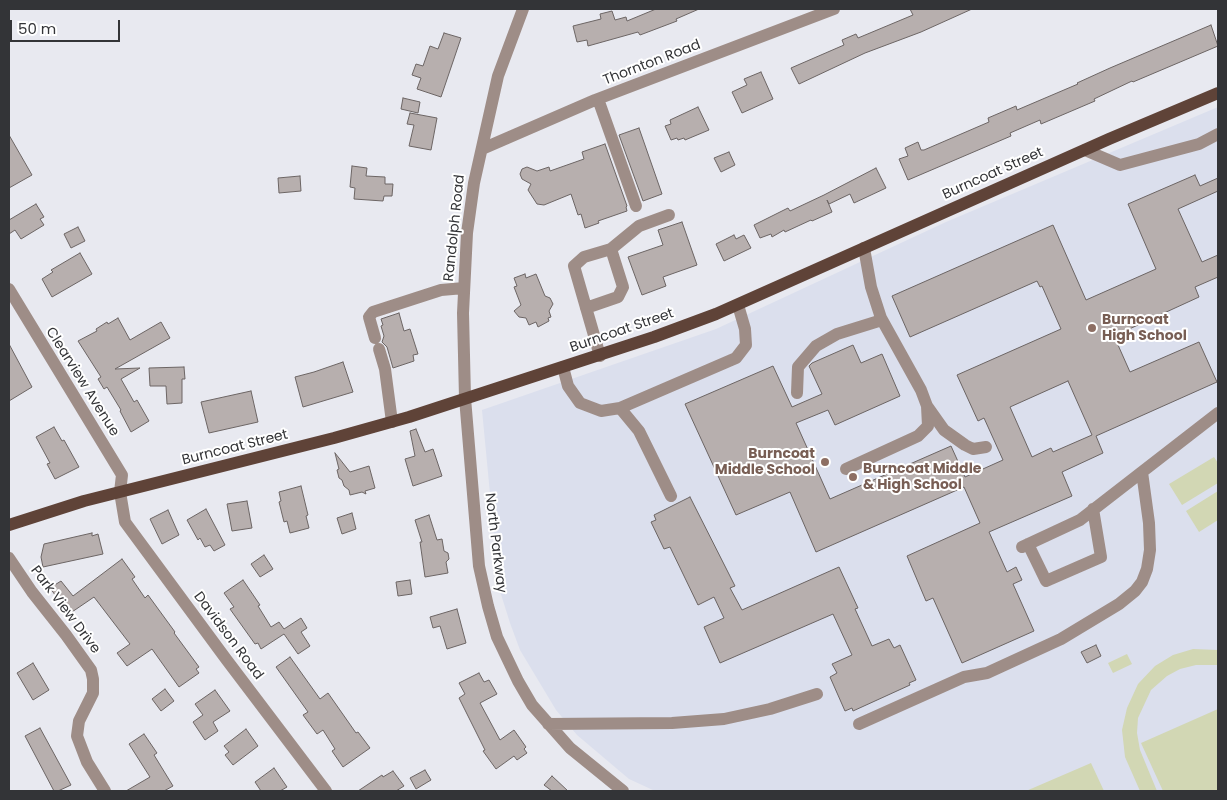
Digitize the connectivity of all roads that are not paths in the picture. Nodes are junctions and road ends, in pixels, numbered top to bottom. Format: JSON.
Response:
{"nodes":[{"id":1,"x":523,"y":9,"type":"edge"},
{"id":2,"x":834,"y":9,"type":"edge"},
{"id":3,"x":814,"y":13,"type":"edge"},
{"id":4,"x":1218,"y":93,"type":"edge"},
{"id":5,"x":598,"y":99,"type":"junction"},
{"id":6,"x":1218,"y":134,"type":"edge"},
{"id":7,"x":482,"y":149,"type":"junction"},
{"id":8,"x":1085,"y":150,"type":"junction"},
{"id":9,"x":636,"y":206,"type":"dead end"},
{"id":10,"x":669,"y":215,"type":"dead end"},
{"id":11,"x":864,"y":248,"type":"junction"},
{"id":12,"x":611,"y":249,"type":"junction"},
{"id":13,"x":464,"y":288,"type":"junction"},
{"id":14,"x":9,"y":289,"type":"edge"},
{"id":15,"x":738,"y":305,"type":"junction"},
{"id":16,"x":586,"y":308,"type":"junction"},
{"id":17,"x":882,"y":320,"type":"junction"},
{"id":18,"x":600,"y":356,"type":"junction"},
{"id":19,"x":563,"y":367,"type":"junction"},
{"id":20,"x":798,"y":393,"type":"dead end"},
{"id":21,"x":465,"y":398,"type":"junction"},
{"id":22,"x":928,"y":406,"type":"junction"},
{"id":23,"x":620,"y":408,"type":"junction"},
{"id":24,"x":1218,"y":413,"type":"edge"},
{"id":25,"x":392,"y":422,"type":"junction"},
{"id":26,"x":986,"y":447,"type":"dead end"},
{"id":27,"x":846,"y":469,"type":"dead end"},
{"id":28,"x":1142,"y":472,"type":"junction"},
{"id":29,"x":120,"y":492,"type":"junction"},
{"id":30,"x":671,"y":496,"type":"dead end"},
{"id":31,"x":1093,"y":510,"type":"junction"},
{"id":32,"x":9,"y":525,"type":"edge"},
{"id":33,"x":9,"y":558,"type":"edge"},
{"id":34,"x":817,"y":694,"type":"dead end"},
{"id":35,"x":548,"y":724,"type":"junction"},
{"id":36,"x":859,"y":724,"type":"dead end"},
{"id":37,"x":105,"y":791,"type":"edge"},
{"id":38,"x":326,"y":791,"type":"edge"},
{"id":39,"x":624,"y":791,"type":"edge"}],
"edges":[{"from":1,"to":7,"type":"street","name":"Randolph Road"},
{"from":2,"to":3,"type":"street","name":"Thornton Road"},
{"from":3,"to":5,"type":"street","name":"Thornton Road"},
{"from":4,"to":8,"type":"main road","name":"Burncoat Street"},
{"from":5,"to":7,"type":"street","name":"Thornton Road"},
{"from":5,"to":9,"type":"street"},
{"from":6,"to":8,"type":"street"},
{"from":7,"to":13,"type":"street","name":"Randolph Road"},
{"from":8,"to":11,"type":"main road","name":"Burncoat Street"},
{"from":10,"to":12,"type":"street"},
{"from":11,"to":15,"type":"main road","name":"Burncoat Street"},
{"from":11,"to":17,"type":"street"},
{"from":12,"to":16,"type":"street"},
{"from":12,"to":16,"type":"street"},
{"from":13,"to":21,"type":"street","name":"Randolph Road"},
{"from":13,"to":25,"type":"street"},
{"from":14,"to":29,"type":"street","name":"Clearview Avenue"},
{"from":15,"to":18,"type":"main road","name":"Burncoat Street"},
{"from":15,"to":23,"type":"street"},
{"from":16,"to":18,"type":"street"},
{"from":17,"to":20,"type":"street"},
{"from":17,"to":22,"type":"street"},
{"from":18,"to":19,"type":"main road","name":"Burncoat Street"},
{"from":19,"to":21,"type":"main road","name":"Burncoat Street"},
{"from":19,"to":23,"type":"street"},
{"from":21,"to":25,"type":"main road","name":"Burncoat Street"},
{"from":21,"to":35,"type":"street","name":"North Parkway"},
{"from":22,"to":26,"type":"street"},
{"from":22,"to":27,"type":"street"},
{"from":23,"to":30,"type":"street"},
{"from":24,"to":28,"type":"street"},
{"from":25,"to":29,"type":"main road","name":"Burncoat Street"},
{"from":28,"to":31,"type":"street"},
{"from":28,"to":36,"type":"street"},
{"from":29,"to":32,"type":"main road","name":"Burncoat Street"},
{"from":29,"to":38,"type":"street","name":"Davidson Road"},
{"from":31,"to":31,"type":"street"},
{"from":33,"to":37,"type":"street","name":"Park View Drive"},
{"from":34,"to":35,"type":"street"},
{"from":35,"to":39,"type":"street","name":"North Parkway"}]}
